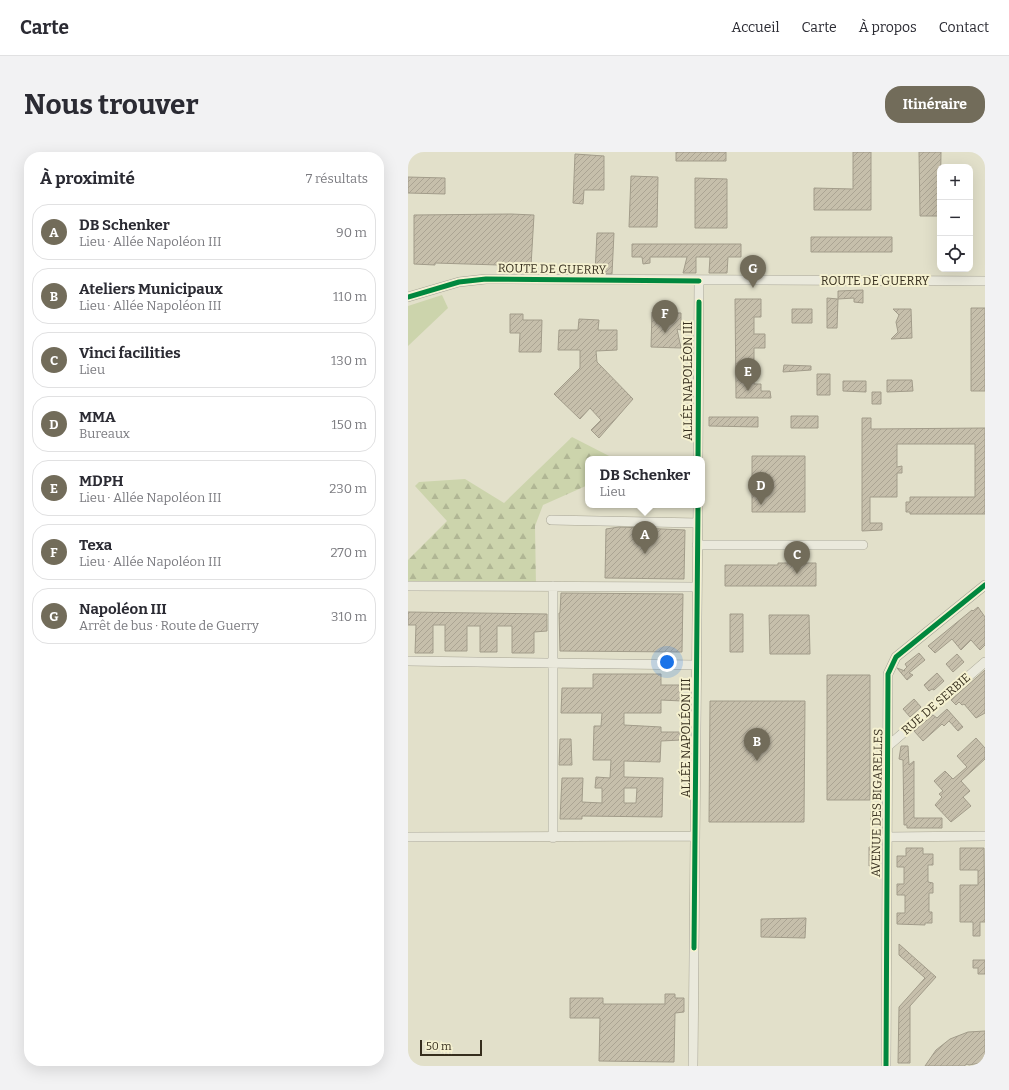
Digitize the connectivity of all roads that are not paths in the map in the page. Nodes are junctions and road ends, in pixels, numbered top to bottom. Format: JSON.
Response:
{"nodes":[{"id":1,"x":699,"y":281,"type":"junction"},
{"id":2,"x":985,"y":281,"type":"edge"},
{"id":3,"x":408,"y":297,"type":"edge"},
{"id":4,"x":698,"y":456,"type":"edge"},
{"id":5,"x":698,"y":508,"type":"edge"},
{"id":6,"x":551,"y":520,"type":"dead end"},
{"id":7,"x":698,"y":523,"type":"junction"},
{"id":8,"x":697,"y":545,"type":"junction"},
{"id":9,"x":863,"y":545,"type":"dead end"},
{"id":10,"x":985,"y":585,"type":"edge"},
{"id":11,"x":408,"y":586,"type":"edge"},
{"id":12,"x":553,"y":586,"type":"junction"},
{"id":13,"x":697,"y":587,"type":"junction"},
{"id":14,"x":408,"y":661,"type":"edge"},
{"id":15,"x":985,"y":662,"type":"edge"},
{"id":16,"x":553,"y":663,"type":"junction"},
{"id":17,"x":696,"y":665,"type":"junction"},
{"id":18,"x":888,"y":746,"type":"junction"},
{"id":19,"x":695,"y":836,"type":"junction"},
{"id":20,"x":985,"y":836,"type":"edge"},
{"id":21,"x":408,"y":837,"type":"edge"},
{"id":22,"x":886,"y":837,"type":"junction"},
{"id":23,"x":553,"y":838,"type":"junction"},
{"id":24,"x":692,"y":1066,"type":"edge"},
{"id":25,"x":886,"y":1066,"type":"edge"}],
"edges":[{"from":1,"to":2,"type":"street","name":"ROUTE DE GUERRY"},
{"from":1,"to":3,"type":"street","name":"ROUTE DE GUERRY"},
{"from":1,"to":4,"type":"street","name":"ALLÉE NAPOLÉON III"},
{"from":5,"to":7,"type":"street","name":"ALLÉE NAPOLÉON III"},
{"from":6,"to":7,"type":"street"},
{"from":7,"to":8,"type":"street","name":"ALLÉE NAPOLÉON III"},
{"from":8,"to":9,"type":"street"},
{"from":8,"to":13,"type":"street","name":"ALLÉE NAPOLÉON III"},
{"from":10,"to":18,"type":"street","name":"AVENUE DES BIGARELLES"},
{"from":11,"to":12,"type":"street"},
{"from":12,"to":13,"type":"street"},
{"from":12,"to":16,"type":"street"},
{"from":13,"to":17,"type":"street","name":"ALLÉE NAPOLÉON III"},
{"from":14,"to":16,"type":"street"},
{"from":15,"to":18,"type":"street","name":"RUE DE SERBIE"},
{"from":16,"to":17,"type":"street"},
{"from":16,"to":23,"type":"street"},
{"from":17,"to":19,"type":"street","name":"ALLÉE NAPOLÉON III"},
{"from":18,"to":22,"type":"street","name":"AVENUE DES BIGARELLES"},
{"from":19,"to":23,"type":"street"},
{"from":19,"to":24,"type":"street","name":"ALLÉE NAPOLÉON III"},
{"from":20,"to":22,"type":"street"},
{"from":21,"to":23,"type":"street"},
{"from":22,"to":25,"type":"street","name":"AVENUE DES BIGARELLES"}]}
